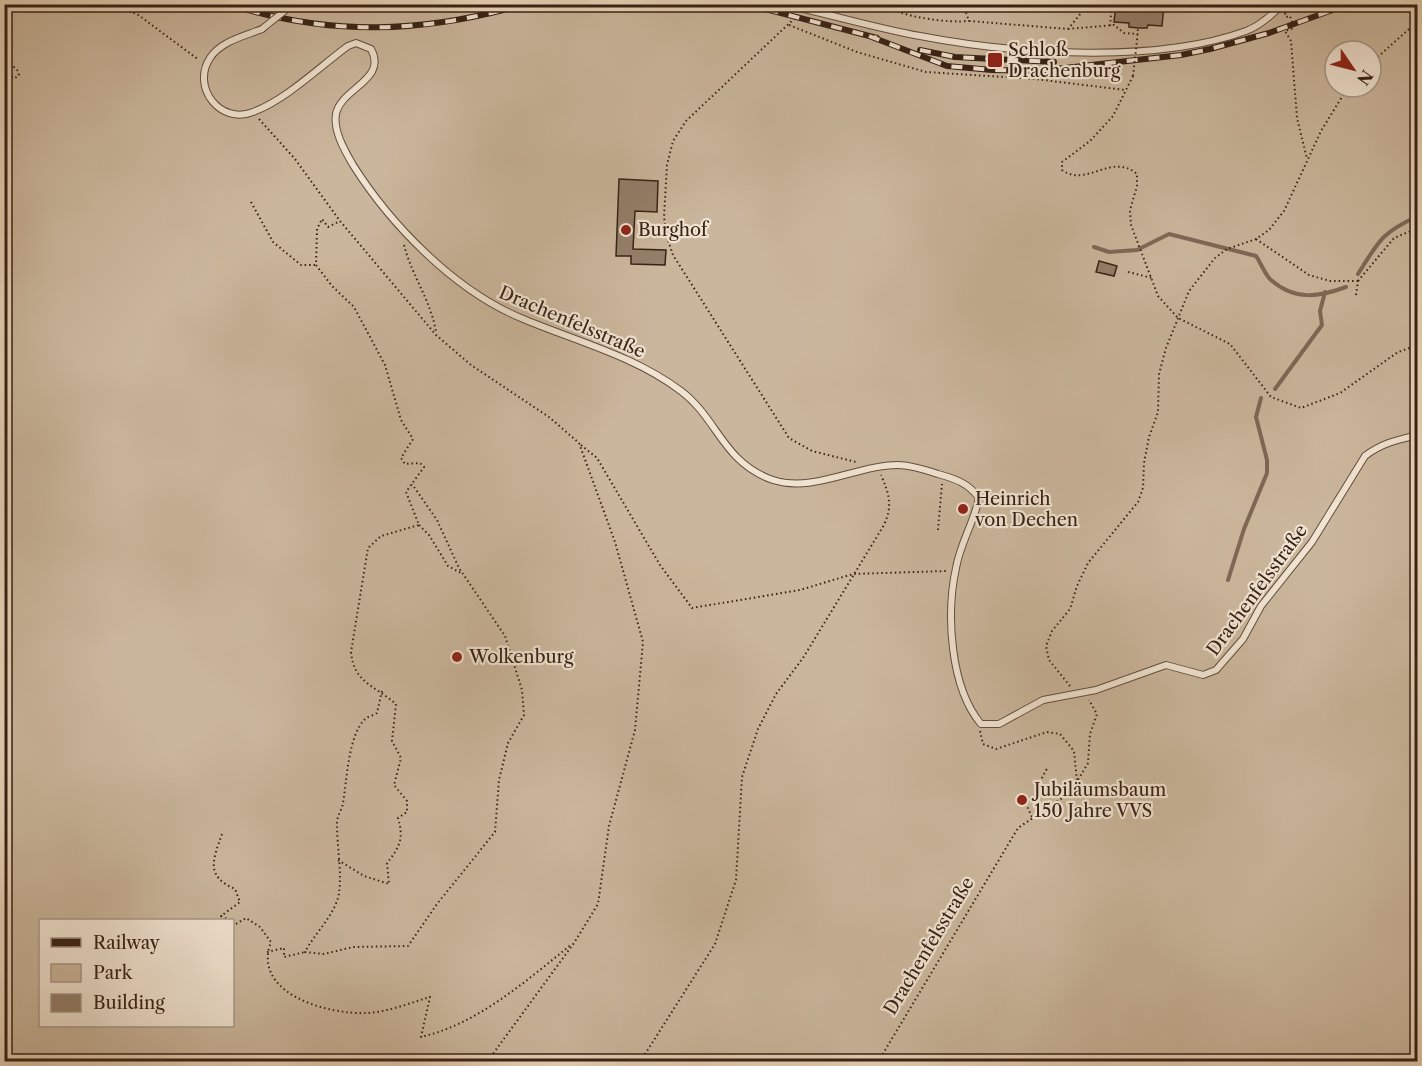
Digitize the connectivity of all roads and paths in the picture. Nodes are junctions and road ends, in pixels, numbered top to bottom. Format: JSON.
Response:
{"nodes":[{"id":1,"x":108,"y":4,"type":"edge"},
{"id":2,"x":293,"y":4,"type":"edge"},
{"id":3,"x":886,"y":4,"type":"edge"},
{"id":4,"x":963,"y":4,"type":"edge"},
{"id":5,"x":1083,"y":4,"type":"edge"},
{"id":6,"x":1112,"y":4,"type":"edge"},
{"id":7,"x":1283,"y":4,"type":"edge"},
{"id":8,"x":804,"y":9,"type":"joint"},
{"id":9,"x":1286,"y":18,"type":"dead end"},
{"id":10,"x":969,"y":21,"type":"junction"},
{"id":11,"x":1418,"y":21,"type":"edge"},
{"id":12,"x":789,"y":25,"type":"junction"},
{"id":13,"x":1110,"y":26,"type":"junction"},
{"id":14,"x":1138,"y":28,"type":"dead end"},
{"id":15,"x":1068,"y":29,"type":"junction"},
{"id":16,"x":1138,"y":34,"type":"junction"},
{"id":17,"x":1020,"y":48,"type":"junction"},
{"id":18,"x":1383,"y":52,"type":"edge"},
{"id":19,"x":4,"y":57,"type":"edge"},
{"id":20,"x":206,"y":65,"type":"junction"},
{"id":21,"x":4,"y":74,"type":"edge"},
{"id":22,"x":1017,"y":78,"type":"junction"},
{"id":23,"x":1126,"y":91,"type":"junction"},
{"id":24,"x":1341,"y":99,"type":"edge"},
{"id":25,"x":252,"y":113,"type":"junction"},
{"id":26,"x":1306,"y":159,"type":"junction"},
{"id":27,"x":251,"y":202,"type":"dead end"},
{"id":28,"x":340,"y":221,"type":"junction"},
{"id":29,"x":400,"y":228,"type":"junction"},
{"id":30,"x":1418,"y":228,"type":"edge"},
{"id":31,"x":1256,"y":239,"type":"junction"},
{"id":32,"x":316,"y":264,"type":"junction"},
{"id":33,"x":1128,"y":272,"type":"dead end"},
{"id":34,"x":1152,"y":278,"type":"junction"},
{"id":35,"x":1358,"y":281,"type":"junction"},
{"id":36,"x":1356,"y":295,"type":"dead end"},
{"id":37,"x":1178,"y":318,"type":"junction"},
{"id":38,"x":436,"y":335,"type":"junction"},
{"id":39,"x":1418,"y":345,"type":"edge"},
{"id":40,"x":1418,"y":435,"type":"edge"},
{"id":41,"x":579,"y":443,"type":"junction"},
{"id":42,"x":875,"y":467,"type":"junction"},
{"id":43,"x":942,"y":475,"type":"junction"},
{"id":44,"x":412,"y":484,"type":"junction"},
{"id":45,"x":419,"y":525,"type":"junction"},
{"id":46,"x":938,"y":530,"type":"dead end"},
{"id":47,"x":955,"y":570,"type":"junction"},
{"id":48,"x":463,"y":574,"type":"junction"},
{"id":49,"x":853,"y":574,"type":"junction"},
{"id":50,"x":382,"y":691,"type":"junction"},
{"id":51,"x":1079,"y":694,"type":"junction"},
{"id":52,"x":981,"y":724,"type":"junction"},
{"id":53,"x":1048,"y":767,"type":"dead end"},
{"id":54,"x":1077,"y":781,"type":"junction"},
{"id":55,"x":1022,"y":795,"type":"dead end"},
{"id":56,"x":1038,"y":813,"type":"junction"},
{"id":57,"x":1032,"y":817,"type":"junction"},
{"id":58,"x":222,"y":834,"type":"dead end"},
{"id":59,"x":337,"y":860,"type":"junction"},
{"id":60,"x":227,"y":919,"type":"edge"},
{"id":61,"x":234,"y":923,"type":"edge"},
{"id":62,"x":574,"y":943,"type":"junction"},
{"id":63,"x":267,"y":952,"type":"junction"},
{"id":64,"x":305,"y":952,"type":"junction"},
{"id":65,"x":487,"y":1062,"type":"edge"},
{"id":66,"x":640,"y":1062,"type":"edge"},
{"id":67,"x":878,"y":1062,"type":"edge"}],
"edges":[{"from":1,"to":20,"type":"path"},
{"from":2,"to":20,"type":"lane","bridge":true},
{"from":3,"to":10,"type":"path"},
{"from":4,"to":10,"type":"path"},
{"from":5,"to":15,"type":"path"},
{"from":6,"to":13,"type":"path"},
{"from":7,"to":17,"type":"lane"},
{"from":8,"to":12,"type":"path"},
{"from":8,"to":17,"type":"lane"},
{"from":9,"to":26,"type":"path"},
{"from":10,"to":15,"type":"path"},
{"from":11,"to":18,"type":"path"},
{"from":12,"to":22,"type":"path"},
{"from":12,"to":42,"type":"path"},
{"from":13,"to":15,"type":"path"},
{"from":13,"to":16,"type":"path"},
{"from":14,"to":16,"type":"path"},
{"from":16,"to":23,"type":"path","bridge":true},
{"from":17,"to":22,"type":"path"},
{"from":19,"to":21,"type":"path"},
{"from":20,"to":25,"type":"lane"},
{"from":22,"to":23,"type":"path"},
{"from":23,"to":34,"type":"path"},
{"from":24,"to":26,"type":"path"},
{"from":25,"to":28,"type":"path"},
{"from":25,"to":29,"type":"lane","name":"Drachenfelsstraße"},
{"from":26,"to":31,"type":"path"},
{"from":27,"to":32,"type":"path"},
{"from":28,"to":32,"type":"path"},
{"from":28,"to":38,"type":"path"},
{"from":29,"to":38,"type":"path"},
{"from":29,"to":42,"type":"lane","name":"Drachenfelsstraße"},
{"from":30,"to":35,"type":"path"},
{"from":31,"to":35,"type":"path"},
{"from":31,"to":37,"type":"path"},
{"from":32,"to":44,"type":"path"},
{"from":33,"to":34,"type":"path"},
{"from":34,"to":37,"type":"path"},
{"from":35,"to":36,"type":"path"},
{"from":37,"to":39,"type":"path"},
{"from":37,"to":51,"type":"path"},
{"from":38,"to":41,"type":"path"},
{"from":40,"to":51,"type":"lane","name":"Drachenfelsstraße"},
{"from":41,"to":49,"type":"path"},
{"from":41,"to":62,"type":"path"},
{"from":42,"to":43,"type":"lane","name":"Drachenfelsstraße"},
{"from":42,"to":49,"type":"path"},
{"from":43,"to":46,"type":"path"},
{"from":43,"to":47,"type":"lane","name":"Drachenfelsstraße"},
{"from":44,"to":45,"type":"path"},
{"from":44,"to":48,"type":"path"},
{"from":45,"to":48,"type":"path"},
{"from":45,"to":50,"type":"path"},
{"from":47,"to":49,"type":"path"},
{"from":47,"to":52,"type":"lane","name":"Drachenfelsstraße"},
{"from":48,"to":64,"type":"path"},
{"from":49,"to":66,"type":"path"},
{"from":50,"to":59,"type":"path"},
{"from":50,"to":59,"type":"path"},
{"from":51,"to":52,"type":"lane","name":"Drachenfelsstraße"},
{"from":51,"to":54,"type":"path","name":"Drachenfelsstraße"},
{"from":52,"to":54,"type":"path"},
{"from":53,"to":56,"type":"path"},
{"from":54,"to":56,"type":"path","name":"Drachenfelsstraße"},
{"from":55,"to":57,"type":"path"},
{"from":56,"to":57,"type":"path","name":"Drachenfelsstraße"},
{"from":57,"to":67,"type":"path","name":"Drachenfelsstraße"},
{"from":58,"to":60,"type":"path"},
{"from":59,"to":64,"type":"path"},
{"from":61,"to":63,"type":"path"},
{"from":62,"to":63,"type":"path"},
{"from":62,"to":65,"type":"path"},
{"from":63,"to":64,"type":"path"}]}
